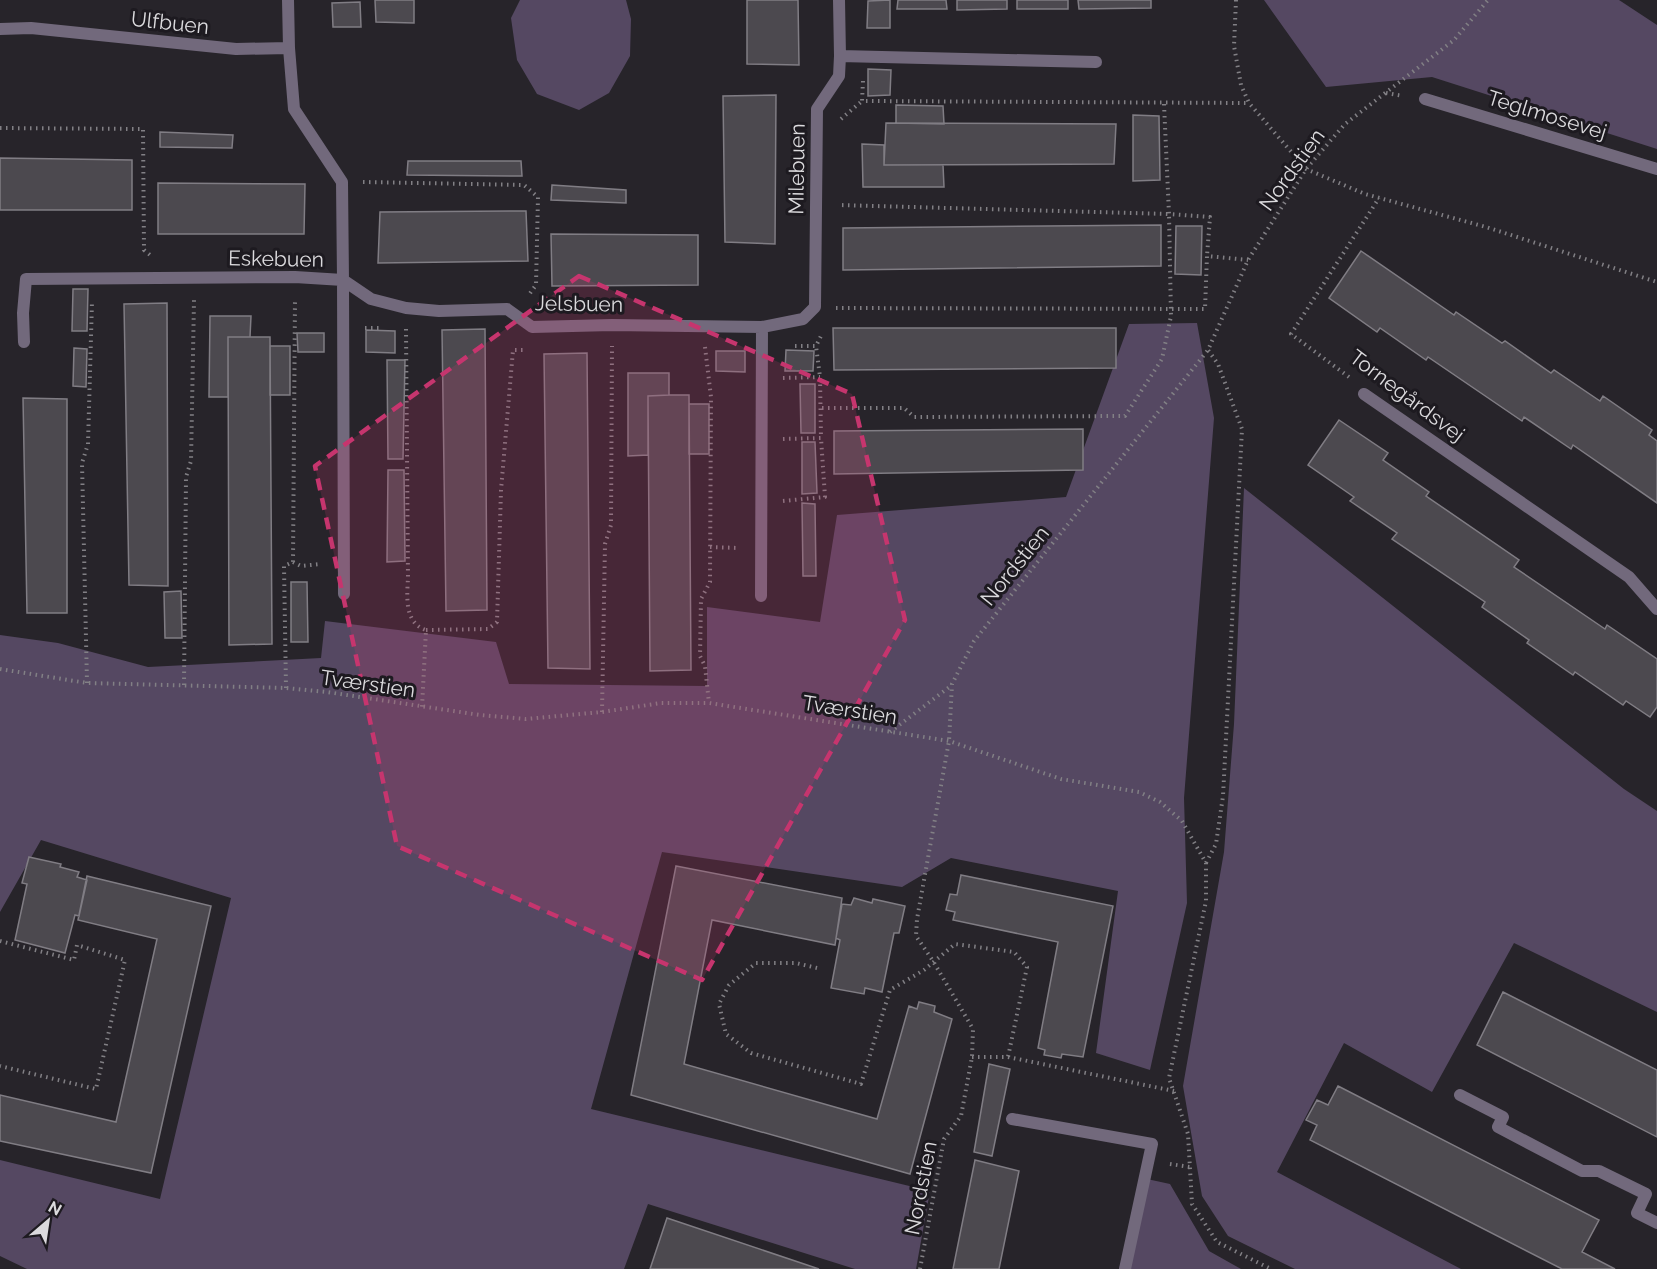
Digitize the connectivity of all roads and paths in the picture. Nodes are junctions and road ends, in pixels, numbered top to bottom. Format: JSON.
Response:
{"nodes":[{"id":1,"x":288,"y":0,"type":"edge"},
{"id":2,"x":839,"y":0,"type":"edge"},
{"id":3,"x":1236,"y":0,"type":"edge"},
{"id":4,"x":1488,"y":0,"type":"edge"},
{"id":5,"x":0,"y":28,"type":"edge"},
{"id":6,"x":289,"y":48,"type":"junction"},
{"id":7,"x":840,"y":56,"type":"junction"},
{"id":8,"x":863,"y":56,"type":"junction"},
{"id":9,"x":1096,"y":62,"type":"dead end"},
{"id":10,"x":1425,"y":99,"type":"dead end"},
{"id":11,"x":1249,"y":103,"type":"junction"},
{"id":12,"x":1164,"y":104,"type":"junction"},
{"id":13,"x":0,"y":128,"type":"edge"},
{"id":14,"x":1306,"y":169,"type":"junction"},
{"id":15,"x":1657,"y":169,"type":"edge"},
{"id":16,"x":342,"y":182,"type":"junction"},
{"id":17,"x":1379,"y":198,"type":"junction"},
{"id":18,"x":816,"y":204,"type":"junction"},
{"id":19,"x":1169,"y":214,"type":"junction"},
{"id":20,"x":1207,"y":256,"type":"junction"},
{"id":21,"x":1248,"y":260,"type":"junction"},
{"id":22,"x":295,"y":277,"type":"junction"},
{"id":23,"x":93,"y":279,"type":"junction"},
{"id":24,"x":157,"y":279,"type":"junction"},
{"id":25,"x":194,"y":279,"type":"junction"},
{"id":26,"x":343,"y":280,"type":"junction"},
{"id":27,"x":1657,"y":282,"type":"edge"},
{"id":28,"x":815,"y":307,"type":"junction"},
{"id":29,"x":1171,"y":309,"type":"junction"},
{"id":30,"x":514,"y":314,"type":"junction"},
{"id":31,"x":612,"y":325,"type":"junction"},
{"id":32,"x":703,"y":325,"type":"junction"},
{"id":33,"x":762,"y":327,"type":"junction"},
{"id":34,"x":343,"y":328,"type":"junction"},
{"id":35,"x":385,"y":328,"type":"dead end"},
{"id":36,"x":395,"y":328,"type":"dead end"},
{"id":37,"x":24,"y":342,"type":"dead end"},
{"id":38,"x":816,"y":346,"type":"dead end"},
{"id":39,"x":535,"y":350,"type":"dead end"},
{"id":40,"x":601,"y":350,"type":"dead end"},
{"id":41,"x":612,"y":350,"type":"junction"},
{"id":42,"x":694,"y":350,"type":"dead end"},
{"id":43,"x":706,"y":350,"type":"junction"},
{"id":44,"x":1208,"y":350,"type":"junction"},
{"id":45,"x":820,"y":376,"type":"junction"},
{"id":46,"x":761,"y":379,"type":"junction"},
{"id":47,"x":1364,"y":394,"type":"joint"},
{"id":48,"x":822,"y":408,"type":"junction"},
{"id":49,"x":821,"y":438,"type":"junction"},
{"id":50,"x":761,"y":440,"type":"junction"},
{"id":51,"x":761,"y":502,"type":"junction"},
{"id":52,"x":344,"y":594,"type":"dead end"},
{"id":53,"x":761,"y":596,"type":"dead end"},
{"id":54,"x":1657,"y":609,"type":"edge"},
{"id":55,"x":426,"y":630,"type":"junction"},
{"id":56,"x":0,"y":669,"type":"edge"},
{"id":57,"x":87,"y":683,"type":"junction"},
{"id":58,"x":952,"y":684,"type":"junction"},
{"id":59,"x":184,"y":685,"type":"junction"},
{"id":60,"x":286,"y":688,"type":"junction"},
{"id":61,"x":709,"y":703,"type":"junction"},
{"id":62,"x":422,"y":707,"type":"junction"},
{"id":63,"x":602,"y":712,"type":"junction"},
{"id":64,"x":890,"y":732,"type":"junction"},
{"id":65,"x":949,"y":741,"type":"junction"},
{"id":66,"x":1206,"y":863,"type":"junction"},
{"id":67,"x":0,"y":941,"type":"edge"},
{"id":68,"x":933,"y":961,"type":"junction"},
{"id":69,"x":817,"y":968,"type":"dead end"},
{"id":70,"x":972,"y":1057,"type":"junction"},
{"id":71,"x":1008,"y":1057,"type":"junction"},
{"id":72,"x":0,"y":1066,"type":"edge"},
{"id":73,"x":1174,"y":1091,"type":"junction"},
{"id":74,"x":1460,"y":1095,"type":"dead end"},
{"id":75,"x":1012,"y":1119,"type":"dead end"},
{"id":76,"x":1657,"y":1223,"type":"edge"},
{"id":77,"x":920,"y":1269,"type":"edge"},
{"id":78,"x":1125,"y":1269,"type":"edge"},
{"id":79,"x":1271,"y":1269,"type":"edge"}],
"edges":[{"from":1,"to":6,"type":"street"},
{"from":2,"to":7,"type":"street","name":"Milebuen"},
{"from":3,"to":11,"type":"path"},
{"from":4,"to":14,"type":"path","name":"Nordstien"},
{"from":5,"to":6,"type":"street","name":"Ulfbuen"},
{"from":6,"to":16,"type":"street"},
{"from":7,"to":8,"type":"street"},
{"from":7,"to":18,"type":"street","name":"Milebuen"},
{"from":8,"to":9,"type":"street"},
{"from":8,"to":12,"type":"path"},
{"from":10,"to":15,"type":"street","name":"Teglmosevej"},
{"from":11,"to":12,"type":"path"},
{"from":11,"to":14,"type":"path"},
{"from":12,"to":19,"type":"path"},
{"from":13,"to":24,"type":"path"},
{"from":14,"to":17,"type":"path"},
{"from":14,"to":21,"type":"path","name":"Nordstien"},
{"from":16,"to":26,"type":"street","name":"Eskebuen"},
{"from":16,"to":30,"type":"path"},
{"from":17,"to":27,"type":"path"},
{"from":17,"to":47,"type":"path","name":"Tornegårdsvej"},
{"from":18,"to":19,"type":"path"},
{"from":18,"to":28,"type":"street","name":"Milebuen"},
{"from":19,"to":20,"type":"path"},
{"from":19,"to":29,"type":"path"},
{"from":20,"to":21,"type":"path"},
{"from":20,"to":29,"type":"path"},
{"from":21,"to":44,"type":"path","name":"Nordstien"},
{"from":22,"to":25,"type":"street","name":"Eskebuen"},
{"from":22,"to":26,"type":"street","name":"Eskebuen"},
{"from":22,"to":60,"type":"path"},
{"from":23,"to":24,"type":"street","name":"Eskebuen"},
{"from":23,"to":37,"type":"street","name":"Eskebuen"},
{"from":23,"to":57,"type":"path"},
{"from":24,"to":25,"type":"street","name":"Eskebuen"},
{"from":25,"to":59,"type":"path"},
{"from":26,"to":30,"type":"street","name":"Jelsbuen"},
{"from":26,"to":34,"type":"street"},
{"from":28,"to":29,"type":"path"},
{"from":28,"to":33,"type":"street"},
{"from":29,"to":48,"type":"path"},
{"from":30,"to":31,"type":"street","name":"Jelsbuen"},
{"from":31,"to":32,"type":"street","name":"Jelsbuen"},
{"from":31,"to":41,"type":"path"},
{"from":32,"to":33,"type":"street","name":"Jelsbuen"},
{"from":32,"to":43,"type":"path"},
{"from":33,"to":46,"type":"street"},
{"from":34,"to":35,"type":"path"},
{"from":34,"to":52,"type":"street"},
{"from":36,"to":55,"type":"path"},
{"from":38,"to":45,"type":"path"},
{"from":39,"to":55,"type":"path"},
{"from":40,"to":41,"type":"path"},
{"from":41,"to":63,"type":"path"},
{"from":42,"to":43,"type":"path"},
{"from":43,"to":61,"type":"path"},
{"from":44,"to":58,"type":"path","name":"Nordstien"},
{"from":44,"to":66,"type":"path"},
{"from":45,"to":46,"type":"path"},
{"from":45,"to":48,"type":"path"},
{"from":46,"to":50,"type":"street"},
{"from":47,"to":54,"type":"street","name":"Tornegårdsvej"},
{"from":48,"to":49,"type":"path"},
{"from":49,"to":50,"type":"path"},
{"from":49,"to":51,"type":"path"},
{"from":50,"to":51,"type":"street"},
{"from":51,"to":53,"type":"street"},
{"from":55,"to":62,"type":"path"},
{"from":56,"to":57,"type":"path","name":"Tværstien"},
{"from":57,"to":59,"type":"path","name":"Tværstien"},
{"from":58,"to":64,"type":"path"},
{"from":58,"to":65,"type":"path","name":"Nordstien"},
{"from":59,"to":60,"type":"path","name":"Tværstien"},
{"from":60,"to":62,"type":"path","name":"Tværstien"},
{"from":61,"to":63,"type":"path","name":"Tværstien"},
{"from":61,"to":64,"type":"path","name":"Tværstien"},
{"from":62,"to":63,"type":"path","name":"Tværstien"},
{"from":64,"to":65,"type":"path","name":"Tværstien"},
{"from":65,"to":66,"type":"path","name":"Tværstien"},
{"from":65,"to":68,"type":"path","name":"Nordstien"},
{"from":66,"to":73,"type":"path","name":"Tværstien"},
{"from":67,"to":72,"type":"path"},
{"from":68,"to":69,"type":"path"},
{"from":68,"to":70,"type":"path","name":"Nordstien"},
{"from":68,"to":71,"type":"path"},
{"from":70,"to":71,"type":"path"},
{"from":70,"to":77,"type":"path","name":"Nordstien"},
{"from":71,"to":73,"type":"path"},
{"from":73,"to":79,"type":"path","name":"Tværstien"},
{"from":74,"to":76,"type":"street"},
{"from":75,"to":78,"type":"street"}]}
